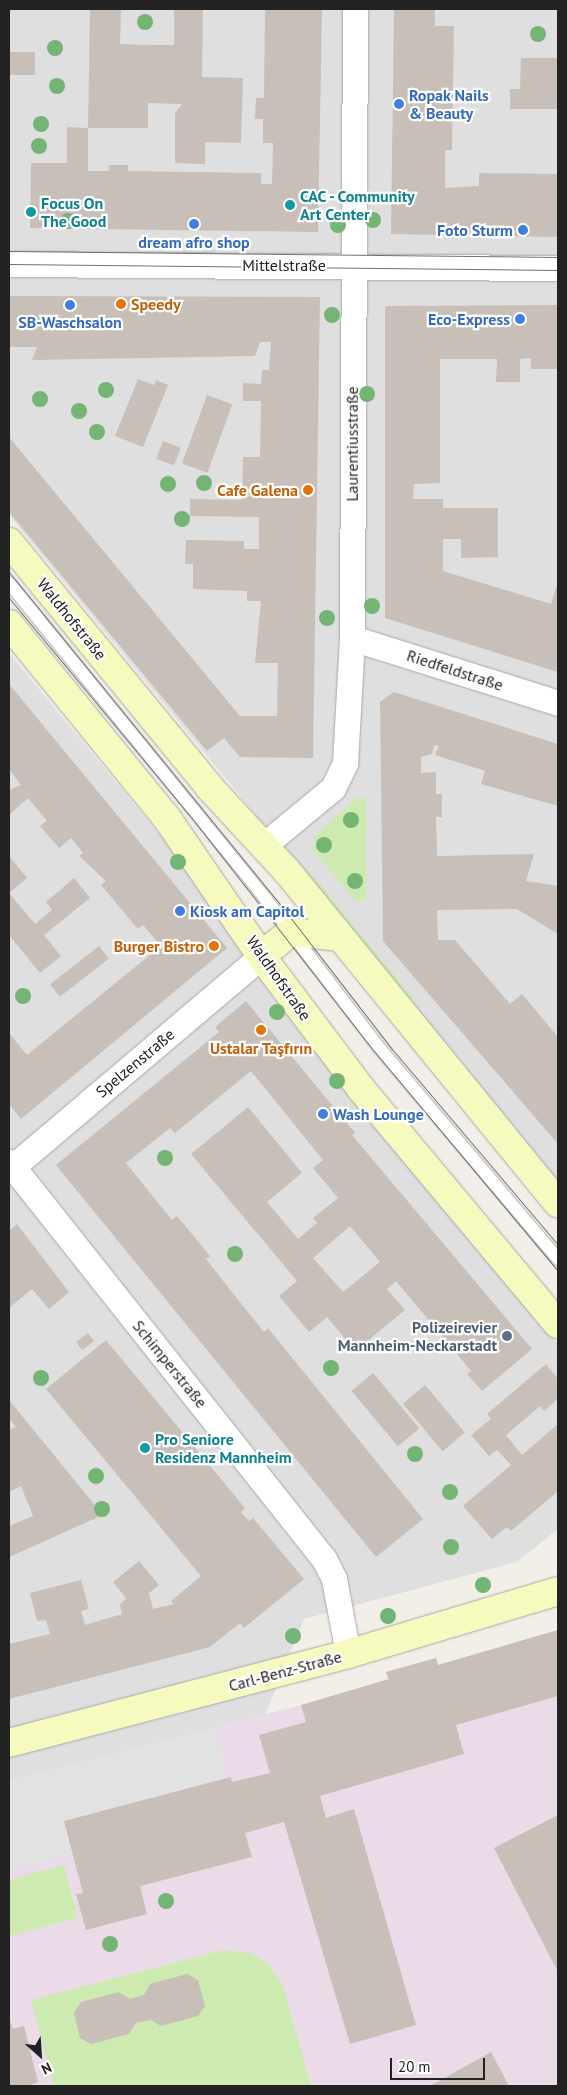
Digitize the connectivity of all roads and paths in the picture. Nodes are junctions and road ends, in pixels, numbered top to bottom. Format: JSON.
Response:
{"nodes":[{"id":1,"x":354,"y":9,"type":"edge"},
{"id":2,"x":9,"y":264,"type":"edge"},
{"id":3,"x":352,"y":266,"type":"junction"},
{"id":4,"x":558,"y":268,"type":"edge"},
{"id":5,"x":9,"y":542,"type":"edge"},
{"id":6,"x":9,"y":583,"type":"edge"},
{"id":7,"x":9,"y":624,"type":"edge"},
{"id":8,"x":352,"y":638,"type":"junction"},
{"id":9,"x":558,"y":703,"type":"edge"},
{"id":10,"x":264,"y":845,"type":"junction"},
{"id":11,"x":291,"y":932,"type":"junction"},
{"id":12,"x":340,"y":937,"type":"junction"},
{"id":13,"x":261,"y":956,"type":"junction"},
{"id":14,"x":10,"y":1166,"type":"edge"},
{"id":15,"x":558,"y":1203,"type":"edge"},
{"id":16,"x":558,"y":1259,"type":"edge"},
{"id":17,"x":558,"y":1324,"type":"edge"},
{"id":18,"x":558,"y":1591,"type":"edge"},
{"id":19,"x":348,"y":1654,"type":"junction"},
{"id":20,"x":9,"y":1743,"type":"edge"}],
"edges":[{"from":1,"to":3,"type":"street","name":"Laurentiusstraße"},
{"from":2,"to":3,"type":"street","name":"Mittelstraße"},
{"from":3,"to":4,"type":"street","name":"Mittelstraße"},
{"from":3,"to":8,"type":"street","name":"Laurentiusstraße"},
{"from":5,"to":10,"type":"street","name":"Waldhofstraße"},
{"from":6,"to":11,"type":"lane"},
{"from":7,"to":13,"type":"street","name":"Waldhofstraße"},
{"from":8,"to":9,"type":"street","name":"Riedfeldstraße"},
{"from":8,"to":10,"type":"street","name":"Laurentiusstraße"},
{"from":10,"to":12,"type":"street","name":"Waldhofstraße"},
{"from":11,"to":12,"type":"street"},
{"from":11,"to":13,"type":"street"},
{"from":11,"to":16,"type":"lane"},
{"from":12,"to":15,"type":"street","name":"Waldhofstraße"},
{"from":13,"to":14,"type":"street","name":"Spelzenstraße"},
{"from":13,"to":17,"type":"street","name":"Waldhofstraße"},
{"from":14,"to":19,"type":"street","name":"Schimperstraße"},
{"from":18,"to":19,"type":"street","name":"Carl-Benz-Straße"},
{"from":19,"to":20,"type":"street","name":"Carl-Benz-Straße"}]}
